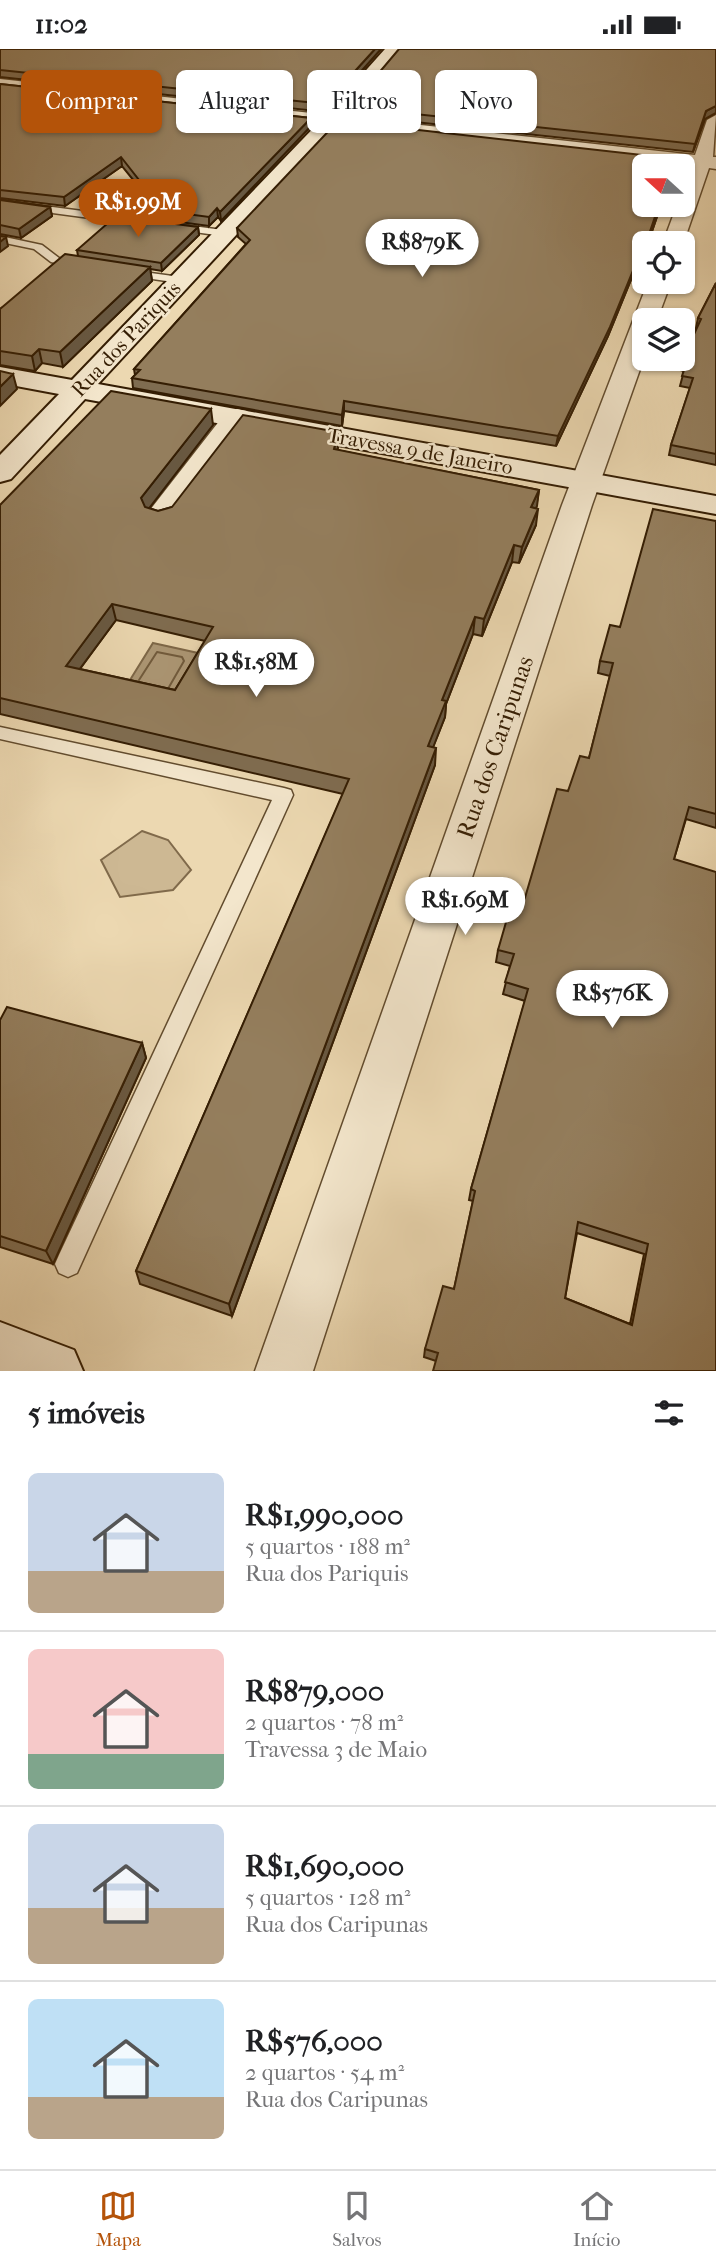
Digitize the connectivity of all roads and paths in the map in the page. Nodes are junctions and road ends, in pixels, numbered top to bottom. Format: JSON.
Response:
{"nodes":[{"id":1,"x":394,"y":49,"type":"edge"},
{"id":2,"x":376,"y":70,"type":"edge"},
{"id":3,"x":0,"y":84,"type":"edge"},
{"id":4,"x":307,"y":116,"type":"edge"},
{"id":5,"x":716,"y":120,"type":"edge"},
{"id":6,"x":421,"y":129,"type":"edge"},
{"id":7,"x":319,"y":133,"type":"edge"},
{"id":8,"x":710,"y":163,"type":"edge"},
{"id":9,"x":0,"y":203,"type":"edge"},
{"id":10,"x":145,"y":223,"type":"edge"},
{"id":11,"x":159,"y":225,"type":"edge"},
{"id":12,"x":679,"y":231,"type":"edge"},
{"id":13,"x":222,"y":233,"type":"junction"},
{"id":14,"x":0,"y":239,"type":"edge"},
{"id":15,"x":90,"y":267,"type":"edge"},
{"id":16,"x":114,"y":271,"type":"edge"},
{"id":17,"x":180,"y":280,"type":"junction"},
{"id":18,"x":632,"y":357,"type":"edge"},
{"id":19,"x":0,"y":375,"type":"edge"},
{"id":20,"x":79,"y":390,"type":"junction"},
{"id":21,"x":237,"y":417,"type":"junction"},
{"id":22,"x":0,"y":473,"type":"edge"},
{"id":23,"x":586,"y":481,"type":"junction"},
{"id":24,"x":716,"y":505,"type":"edge"},
{"id":25,"x":160,"y":516,"type":"edge"},
{"id":26,"x":0,"y":733,"type":"edge"},
{"id":27,"x":68,"y":1264,"type":"dead end"},
{"id":28,"x":0,"y":1352,"type":"edge"},
{"id":29,"x":53,"y":1371,"type":"edge"},
{"id":30,"x":284,"y":1371,"type":"edge"}],
"edges":[{"from":1,"to":2,"type":"street","name":"Rua dos Pariquis"},
{"from":3,"to":4,"type":"street"},
{"from":5,"to":8,"type":"street"},
{"from":6,"to":8,"type":"street"},
{"from":7,"to":13,"type":"street","name":"Rua dos Pariquis"},
{"from":8,"to":12,"type":"street"},
{"from":9,"to":10,"type":"lane"},
{"from":11,"to":13,"type":"lane"},
{"from":13,"to":17,"type":"street","name":"Rua dos Pariquis"},
{"from":14,"to":15,"type":"lane"},
{"from":16,"to":17,"type":"lane"},
{"from":17,"to":20,"type":"street","name":"Rua dos Pariquis"},
{"from":18,"to":23,"type":"street","name":"Rua dos Caripunas"},
{"from":19,"to":20,"type":"street","name":"Travessa 9 de Janeiro"},
{"from":20,"to":21,"type":"street","name":"Travessa 9 de Janeiro"},
{"from":20,"to":22,"type":"street","name":"Rua dos Pariquis"},
{"from":21,"to":23,"type":"street","name":"Travessa 9 de Janeiro"},
{"from":21,"to":25,"type":"street"},
{"from":23,"to":24,"type":"street","name":"Travessa 9 de Janeiro"},
{"from":23,"to":30,"type":"street","name":"Rua dos Caripunas"},
{"from":26,"to":27,"type":"lane"},
{"from":28,"to":29,"type":"street"}]}
